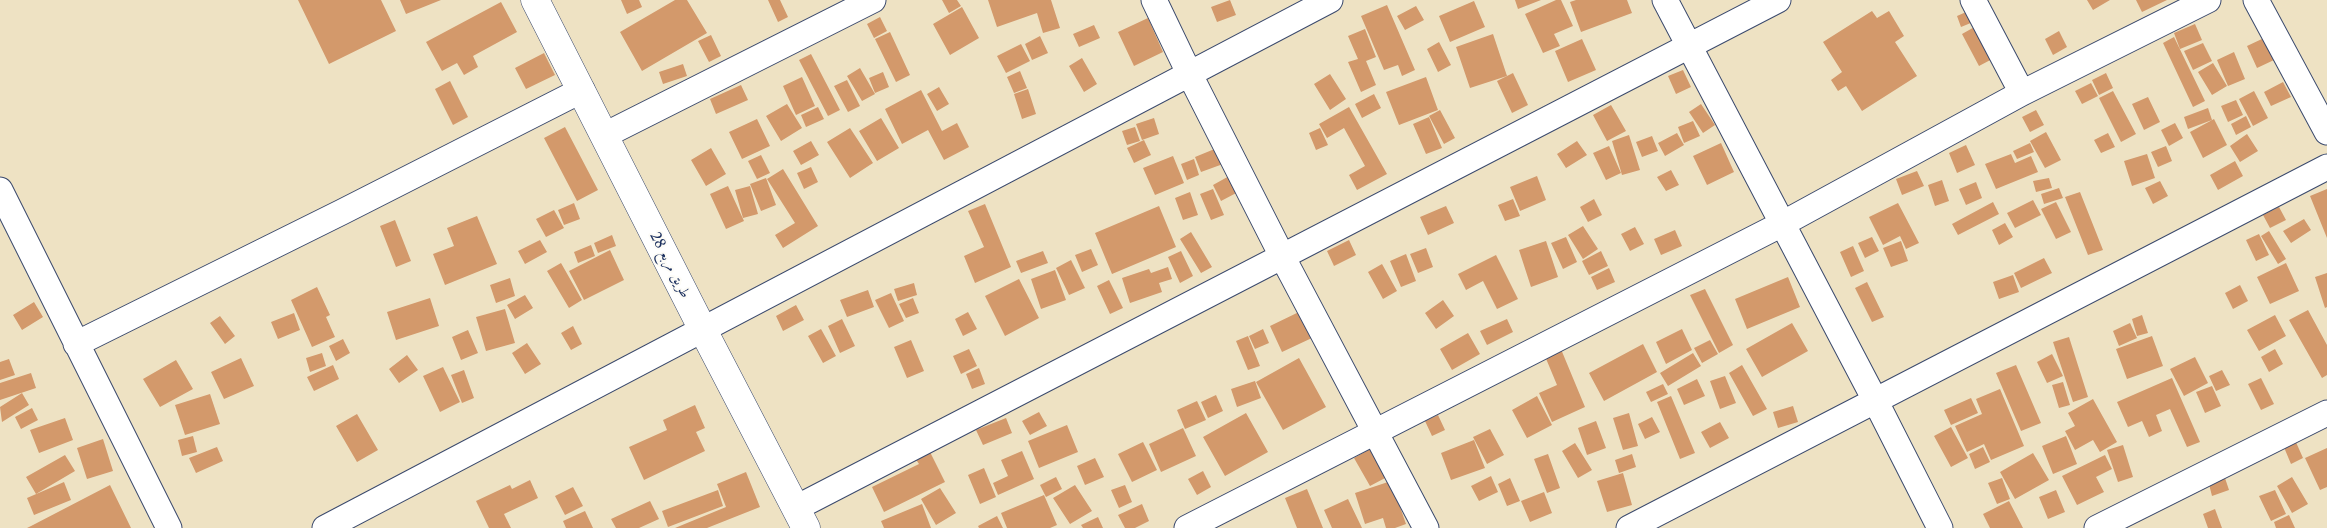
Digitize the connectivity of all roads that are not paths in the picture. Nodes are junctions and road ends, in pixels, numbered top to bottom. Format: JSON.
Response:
{"nodes":[{"id":1,"x":536,"y":0,"type":"edge"},
{"id":2,"x":873,"y":0,"type":"edge"},
{"id":3,"x":1154,"y":0,"type":"edge"},
{"id":4,"x":1330,"y":0,"type":"edge"},
{"id":5,"x":1665,"y":0,"type":"edge"},
{"id":6,"x":1778,"y":0,"type":"edge"},
{"id":7,"x":1973,"y":0,"type":"edge"},
{"id":8,"x":2208,"y":0,"type":"edge"},
{"id":9,"x":2256,"y":0,"type":"edge"},
{"id":10,"x":1689,"y":47,"type":"junction"},
{"id":11,"x":1189,"y":73,"type":"junction"},
{"id":12,"x":582,"y":90,"type":"junction"},
{"id":13,"x":2022,"y":93,"type":"junction"},
{"id":14,"x":2327,"y":132,"type":"edge"},
{"id":15,"x":605,"y":135,"type":"junction"},
{"id":16,"x":2327,"y":167,"type":"edge"},
{"id":17,"x":0,"y":190,"type":"edge"},
{"id":18,"x":1782,"y":224,"type":"junction"},
{"id":19,"x":1282,"y":256,"type":"junction"},
{"id":20,"x":703,"y":330,"type":"junction"},
{"id":21,"x":76,"y":344,"type":"junction"},
{"id":22,"x":1876,"y":402,"type":"junction"},
{"id":23,"x":2327,"y":412,"type":"edge"},
{"id":24,"x":1374,"y":432,"type":"junction"},
{"id":25,"x":801,"y":518,"type":"edge"},
{"id":26,"x":169,"y":528,"type":"edge"},
{"id":27,"x":325,"y":528,"type":"edge"},
{"id":28,"x":1187,"y":528,"type":"edge"},
{"id":29,"x":1426,"y":528,"type":"edge"},
{"id":30,"x":1629,"y":528,"type":"edge"},
{"id":31,"x":1940,"y":528,"type":"edge"},
{"id":32,"x":2097,"y":528,"type":"edge"}],
"edges":[{"from":1,"to":12,"type":"street","name":"طريق مربع 28"},
{"from":2,"to":15,"type":"street"},
{"from":3,"to":11,"type":"street"},
{"from":4,"to":11,"type":"street"},
{"from":5,"to":10,"type":"street"},
{"from":6,"to":10,"type":"street"},
{"from":7,"to":13,"type":"street"},
{"from":8,"to":13,"type":"street"},
{"from":9,"to":14,"type":"street"},
{"from":10,"to":18,"type":"street"},
{"from":10,"to":19,"type":"street"},
{"from":11,"to":19,"type":"street"},
{"from":11,"to":20,"type":"street"},
{"from":12,"to":15,"type":"street","name":"طريق مربع 28"},
{"from":12,"to":21,"type":"street"},
{"from":13,"to":18,"type":"street"},
{"from":15,"to":20,"type":"street","name":"طريق مربع 28"},
{"from":16,"to":22,"type":"street"},
{"from":17,"to":21,"type":"street"},
{"from":18,"to":22,"type":"street"},
{"from":18,"to":24,"type":"street"},
{"from":19,"to":24,"type":"street"},
{"from":19,"to":25,"type":"street"},
{"from":20,"to":25,"type":"street","name":"طريق مربع 28"},
{"from":20,"to":27,"type":"street"},
{"from":21,"to":26,"type":"street"},
{"from":22,"to":30,"type":"street"},
{"from":22,"to":31,"type":"street"},
{"from":23,"to":32,"type":"street"},
{"from":24,"to":28,"type":"street"},
{"from":24,"to":29,"type":"street"}]}
